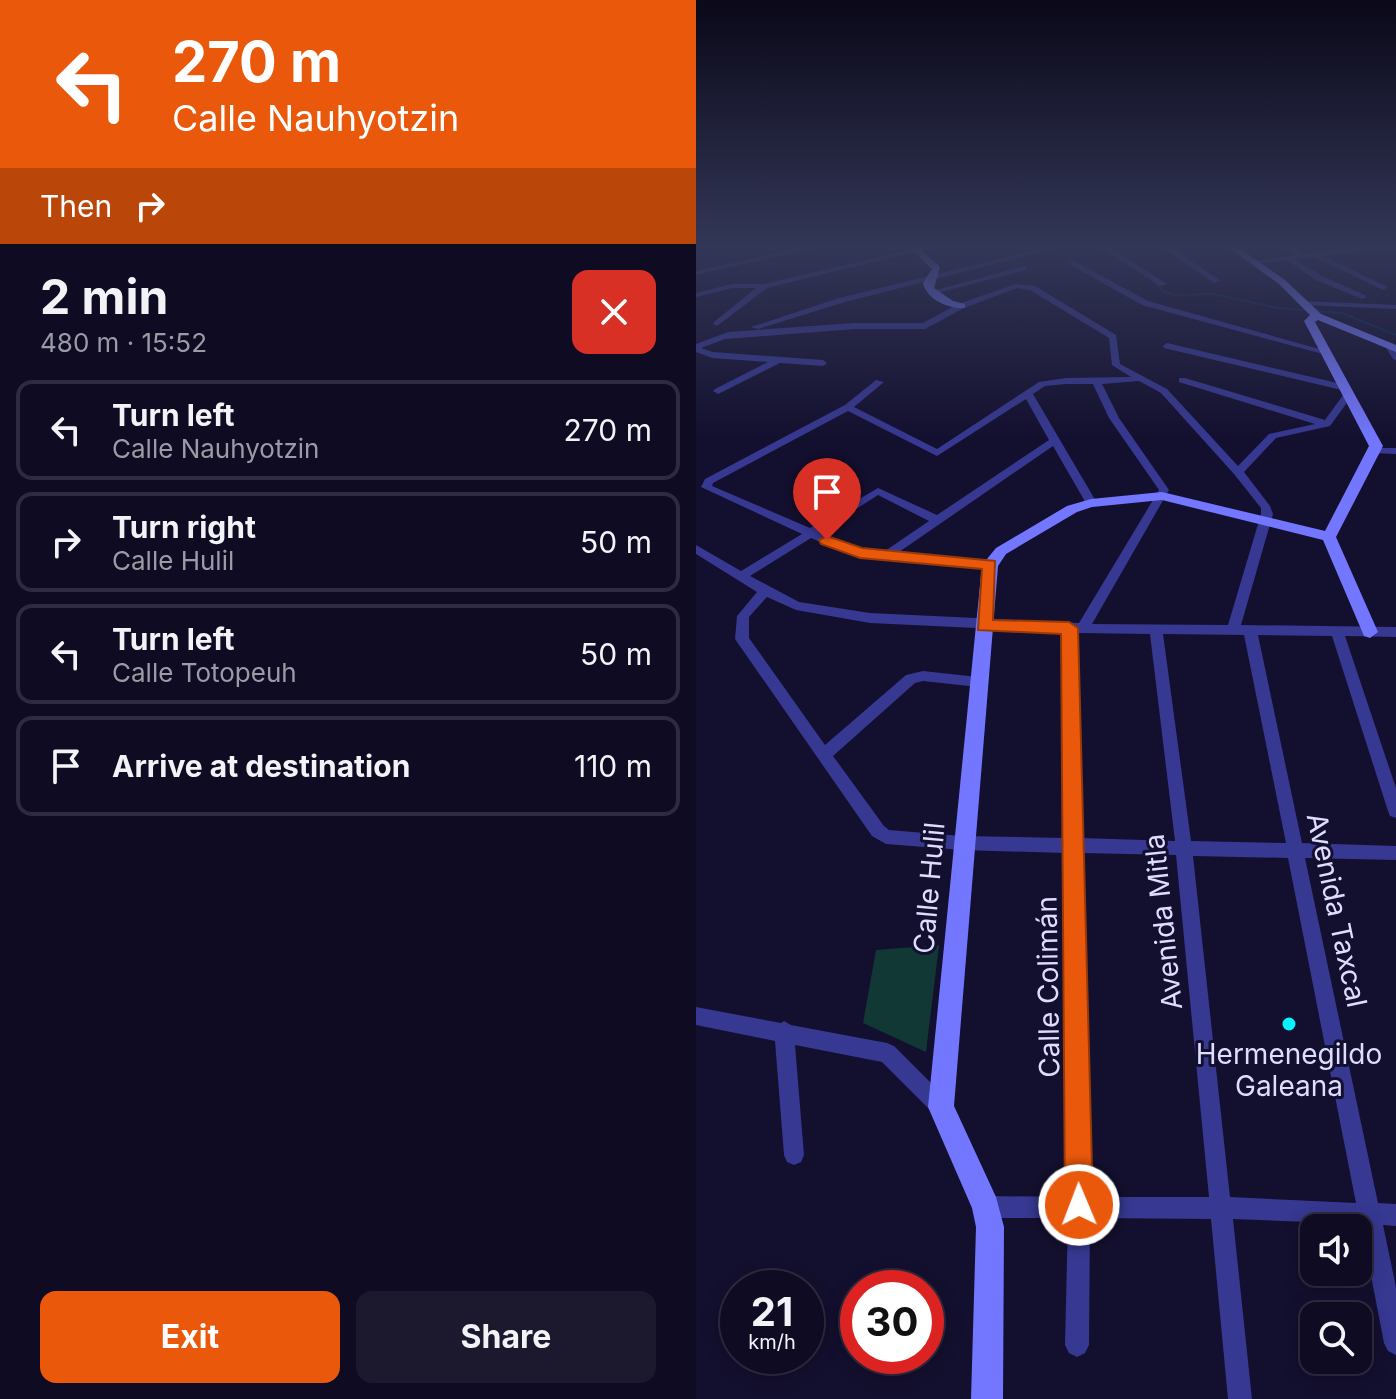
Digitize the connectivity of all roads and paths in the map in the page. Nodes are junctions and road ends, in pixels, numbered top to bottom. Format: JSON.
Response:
{"nodes":[{"id":1,"x":734,"y":310,"type":"edge"},
{"id":2,"x":817,"y":310,"type":"edge"},
{"id":3,"x":956,"y":310,"type":"edge"},
{"id":4,"x":1069,"y":310,"type":"edge"},
{"id":5,"x":1172,"y":310,"type":"edge"},
{"id":6,"x":1310,"y":310,"type":"edge"},
{"id":7,"x":1313,"y":310,"type":"edge"},
{"id":8,"x":717,"y":324,"type":"dead end"},
{"id":9,"x":720,"y":337,"type":"junction"},
{"id":10,"x":1167,"y":346,"type":"dead end"},
{"id":11,"x":696,"y":348,"type":"edge"},
{"id":12,"x":1392,"y":348,"type":"edge"},
{"id":13,"x":1326,"y":352,"type":"junction"},
{"id":14,"x":1396,"y":357,"type":"edge"},
{"id":15,"x":778,"y":360,"type":"junction"},
{"id":16,"x":823,"y":363,"type":"dead end"},
{"id":17,"x":1140,"y":378,"type":"junction"},
{"id":18,"x":1182,"y":380,"type":"dead end"},
{"id":19,"x":879,"y":382,"type":"dead end"},
{"id":20,"x":1097,"y":383,"type":"junction"},
{"id":21,"x":1348,"y":390,"type":"junction"},
{"id":22,"x":718,"y":391,"type":"dead end"},
{"id":23,"x":1028,"y":394,"type":"junction"},
{"id":24,"x":848,"y":407,"type":"junction"},
{"id":25,"x":1327,"y":424,"type":"junction"},
{"id":26,"x":1054,"y":441,"type":"junction"},
{"id":27,"x":1376,"y":451,"type":"junction"},
{"id":28,"x":1396,"y":451,"type":"edge"},
{"id":29,"x":1238,"y":472,"type":"junction"},
{"id":30,"x":1162,"y":496,"type":"junction"},
{"id":31,"x":1091,"y":503,"type":"junction"},
{"id":32,"x":937,"y":520,"type":"junction"},
{"id":33,"x":1265,"y":521,"type":"junction"},
{"id":34,"x":812,"y":532,"type":"junction"},
{"id":35,"x":1329,"y":537,"type":"junction"},
{"id":36,"x":696,"y":549,"type":"edge"},
{"id":37,"x":885,"y":556,"type":"junction"},
{"id":38,"x":990,"y":565,"type":"junction"},
{"id":39,"x":742,"y":576,"type":"junction"},
{"id":40,"x":765,"y":591,"type":"junction"},
{"id":41,"x":984,"y":626,"type":"junction"},
{"id":42,"x":1076,"y":628,"type":"junction"},
{"id":43,"x":1156,"y":630,"type":"junction"},
{"id":44,"x":1233,"y":630,"type":"junction"},
{"id":45,"x":1250,"y":630,"type":"junction"},
{"id":46,"x":1337,"y":632,"type":"junction"},
{"id":47,"x":1370,"y":632,"type":"junction"},
{"id":48,"x":1396,"y":632,"type":"edge"},
{"id":49,"x":978,"y":682,"type":"junction"},
{"id":50,"x":825,"y":754,"type":"junction"},
{"id":51,"x":1396,"y":811,"type":"edge"},
{"id":52,"x":962,"y":843,"type":"junction"},
{"id":53,"x":1075,"y":846,"type":"junction"},
{"id":54,"x":1184,"y":849,"type":"junction"},
{"id":55,"x":1296,"y":851,"type":"junction"},
{"id":56,"x":1396,"y":853,"type":"edge"},
{"id":57,"x":696,"y":1016,"type":"edge"},
{"id":58,"x":784,"y":1031,"type":"junction"},
{"id":59,"x":941,"y":1107,"type":"junction"},
{"id":60,"x":794,"y":1155,"type":"dead end"},
{"id":61,"x":1079,"y":1205,"type":"junction"},
{"id":62,"x":986,"y":1207,"type":"junction"},
{"id":63,"x":1222,"y":1208,"type":"junction"},
{"id":64,"x":1371,"y":1214,"type":"joint"},
{"id":65,"x":1372,"y":1214,"type":"edge"},
{"id":66,"x":1396,"y":1215,"type":"edge"},
{"id":67,"x":1372,"y":1219,"type":"edge"},
{"id":68,"x":1396,"y":1343,"type":"edge"},
{"id":69,"x":1077,"y":1345,"type":"dead end"},
{"id":70,"x":987,"y":1399,"type":"edge"},
{"id":71,"x":1240,"y":1399,"type":"edge"}],
"edges":[{"from":1,"to":8,"type":"street"},
{"from":2,"to":9,"type":"street"},
{"from":3,"to":9,"type":"street"},
{"from":4,"to":17,"type":"street"},
{"from":5,"to":13,"type":"street"},
{"from":6,"to":13,"type":"street"},
{"from":7,"to":12,"type":"street"},
{"from":9,"to":11,"type":"street"},
{"from":10,"to":21,"type":"street"},
{"from":11,"to":15,"type":"street"},
{"from":12,"to":14,"type":"street"},
{"from":13,"to":21,"type":"street"},
{"from":15,"to":16,"type":"street"},
{"from":15,"to":22,"type":"street"},
{"from":17,"to":20,"type":"street"},
{"from":17,"to":29,"type":"street"},
{"from":18,"to":25,"type":"street"},
{"from":19,"to":24,"type":"street"},
{"from":20,"to":23,"type":"street"},
{"from":20,"to":30,"type":"street"},
{"from":21,"to":25,"type":"street"},
{"from":21,"to":27,"type":"street"},
{"from":23,"to":24,"type":"street"},
{"from":23,"to":26,"type":"street"},
{"from":24,"to":34,"type":"street"},
{"from":25,"to":29,"type":"street"},
{"from":26,"to":31,"type":"street"},
{"from":26,"to":32,"type":"street"},
{"from":27,"to":28,"type":"street"},
{"from":27,"to":35,"type":"street"},
{"from":29,"to":33,"type":"street"},
{"from":30,"to":31,"type":"street"},
{"from":30,"to":33,"type":"street"},
{"from":30,"to":42,"type":"street"},
{"from":31,"to":38,"type":"street"},
{"from":32,"to":34,"type":"street"},
{"from":32,"to":37,"type":"street"},
{"from":33,"to":35,"type":"street"},
{"from":33,"to":44,"type":"street"},
{"from":34,"to":37,"type":"street"},
{"from":34,"to":39,"type":"street"},
{"from":35,"to":47,"type":"street"},
{"from":36,"to":39,"type":"street"},
{"from":37,"to":38,"type":"street"},
{"from":38,"to":41,"type":"street","name":"Calle Hulil"},
{"from":39,"to":40,"type":"street"},
{"from":40,"to":41,"type":"street"},
{"from":40,"to":50,"type":"street"},
{"from":41,"to":42,"type":"street"},
{"from":41,"to":49,"type":"street","name":"Calle Hulil"},
{"from":42,"to":43,"type":"street"},
{"from":42,"to":53,"type":"street","name":"Calle Colimán"},
{"from":43,"to":44,"type":"street"},
{"from":43,"to":54,"type":"street","name":"Avenida Mitla"},
{"from":44,"to":45,"type":"street"},
{"from":45,"to":46,"type":"street"},
{"from":45,"to":55,"type":"street","name":"Avenida Taxcal"},
{"from":46,"to":47,"type":"street"},
{"from":46,"to":51,"type":"street"},
{"from":47,"to":48,"type":"street"},
{"from":49,"to":50,"type":"street"},
{"from":49,"to":52,"type":"street","name":"Calle Hulil"},
{"from":50,"to":52,"type":"street"},
{"from":52,"to":53,"type":"street"},
{"from":52,"to":59,"type":"street","name":"Calle Hulil"},
{"from":53,"to":54,"type":"street"},
{"from":53,"to":61,"type":"street","name":"Calle Colimán"},
{"from":54,"to":55,"type":"street"},
{"from":54,"to":63,"type":"street","name":"Avenida Mitla"},
{"from":55,"to":56,"type":"street"},
{"from":55,"to":64,"type":"street","name":"Avenida Taxcal"},
{"from":57,"to":58,"type":"street"},
{"from":58,"to":59,"type":"street"},
{"from":58,"to":60,"type":"street"},
{"from":59,"to":62,"type":"street","name":"Calle Hulil"},
{"from":61,"to":62,"type":"street"},
{"from":61,"to":63,"type":"street"},
{"from":61,"to":69,"type":"street","name":"Calle Colimán"},
{"from":62,"to":70,"type":"street","name":"Calle Hulil"},
{"from":63,"to":64,"type":"street"},
{"from":63,"to":71,"type":"street","name":"Avenida Mitla"},
{"from":65,"to":66,"type":"street"},
{"from":67,"to":68,"type":"street","name":"Avenida Taxcal"}]}
